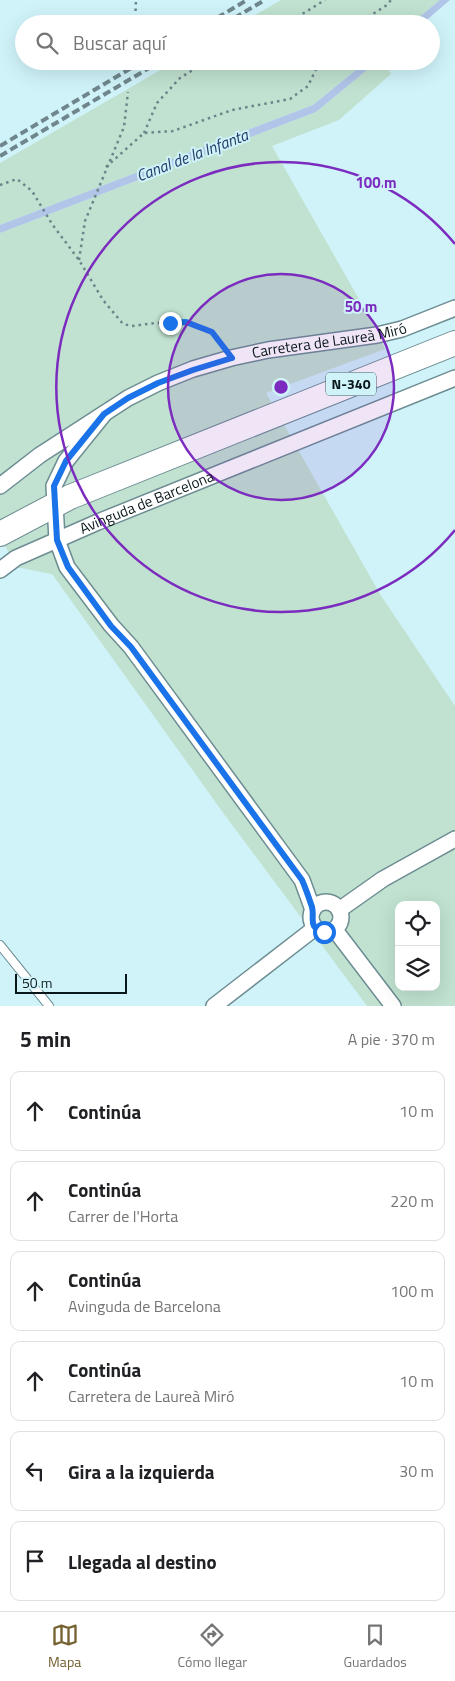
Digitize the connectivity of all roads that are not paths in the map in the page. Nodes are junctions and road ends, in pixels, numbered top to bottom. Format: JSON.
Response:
{"nodes":[{"id":1,"x":455,"y":308,"type":"edge"},
{"id":2,"x":455,"y":343,"type":"edge"},
{"id":3,"x":455,"y":378,"type":"edge"},
{"id":4,"x":104,"y":414,"type":"junction"},
{"id":5,"x":0,"y":486,"type":"edge"},
{"id":6,"x":55,"y":504,"type":"junction"},
{"id":7,"x":0,"y":534,"type":"edge"},
{"id":8,"x":57,"y":540,"type":"junction"},
{"id":9,"x":0,"y":570,"type":"edge"},
{"id":10,"x":455,"y":839,"type":"edge"},
{"id":11,"x":313,"y":910,"type":"junction"},
{"id":12,"x":339,"y":910,"type":"junction"},
{"id":13,"x":315,"y":928,"type":"junction"},
{"id":14,"x":335,"y":930,"type":"junction"},
{"id":15,"x":0,"y":945,"type":"edge"},
{"id":16,"x":50,"y":1006,"type":"edge"},
{"id":17,"x":214,"y":1006,"type":"edge"},
{"id":18,"x":393,"y":1006,"type":"edge"}],
"edges":[{"from":1,"to":4,"type":"street","name":"Carretera de Laureà Miró"},
{"from":2,"to":6,"type":"main road","number":"N-340"},
{"from":3,"to":8,"type":"street","name":"Avinguda de Barcelona"},
{"from":4,"to":5,"type":"street"},
{"from":4,"to":6,"type":"street"},
{"from":6,"to":7,"type":"main road","number":"N-340"},
{"from":6,"to":8,"type":"street"},
{"from":8,"to":9,"type":"street","name":"Avinguda de Barcelona"},
{"from":8,"to":11,"type":"street"},
{"from":10,"to":12,"type":"street"},
{"from":11,"to":12,"type":"street"},
{"from":11,"to":13,"type":"street"},
{"from":12,"to":14,"type":"street"},
{"from":13,"to":14,"type":"street"},
{"from":13,"to":17,"type":"street"},
{"from":14,"to":18,"type":"street"},
{"from":15,"to":16,"type":"lane"}]}
